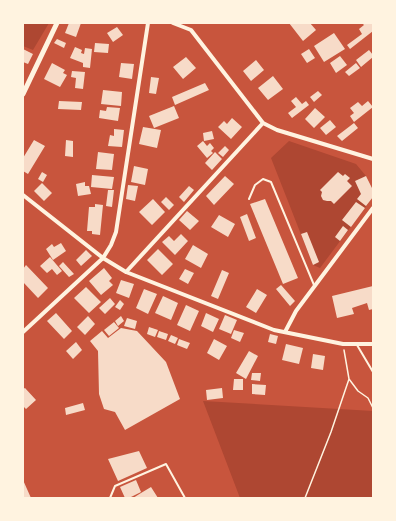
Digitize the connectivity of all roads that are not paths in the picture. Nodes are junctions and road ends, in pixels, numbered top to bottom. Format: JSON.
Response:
{"nodes":[{"id":1,"x":57,"y":23,"type":"edge"},
{"id":2,"x":148,"y":23,"type":"edge"},
{"id":3,"x":173,"y":23,"type":"edge"},
{"id":4,"x":23,"y":94,"type":"edge"},
{"id":5,"x":263,"y":123,"type":"junction"},
{"id":6,"x":373,"y":159,"type":"edge"},
{"id":7,"x":23,"y":194,"type":"edge"},
{"id":8,"x":249,"y":199,"type":"dead end"},
{"id":9,"x":373,"y":208,"type":"edge"},
{"id":10,"x":103,"y":258,"type":"junction"},
{"id":11,"x":126,"y":272,"type":"junction"},
{"id":12,"x":315,"y":286,"type":"junction"},
{"id":13,"x":23,"y":332,"type":"edge"},
{"id":14,"x":285,"y":332,"type":"junction"},
{"id":15,"x":373,"y":344,"type":"edge"},
{"id":16,"x":357,"y":345,"type":"junction"},
{"id":17,"x":373,"y":372,"type":"edge"},
{"id":18,"x":110,"y":498,"type":"edge"},
{"id":19,"x":185,"y":498,"type":"edge"}],
"edges":[{"from":1,"to":4,"type":"street"},
{"from":2,"to":10,"type":"street"},
{"from":3,"to":5,"type":"street"},
{"from":5,"to":6,"type":"street"},
{"from":5,"to":11,"type":"street"},
{"from":7,"to":10,"type":"street"},
{"from":8,"to":12,"type":"lane"},
{"from":9,"to":12,"type":"street"},
{"from":10,"to":11,"type":"street"},
{"from":10,"to":13,"type":"street"},
{"from":11,"to":14,"type":"street"},
{"from":12,"to":14,"type":"street"},
{"from":14,"to":16,"type":"street"},
{"from":15,"to":16,"type":"street"},
{"from":16,"to":17,"type":"lane"},
{"from":18,"to":19,"type":"lane"}]}
